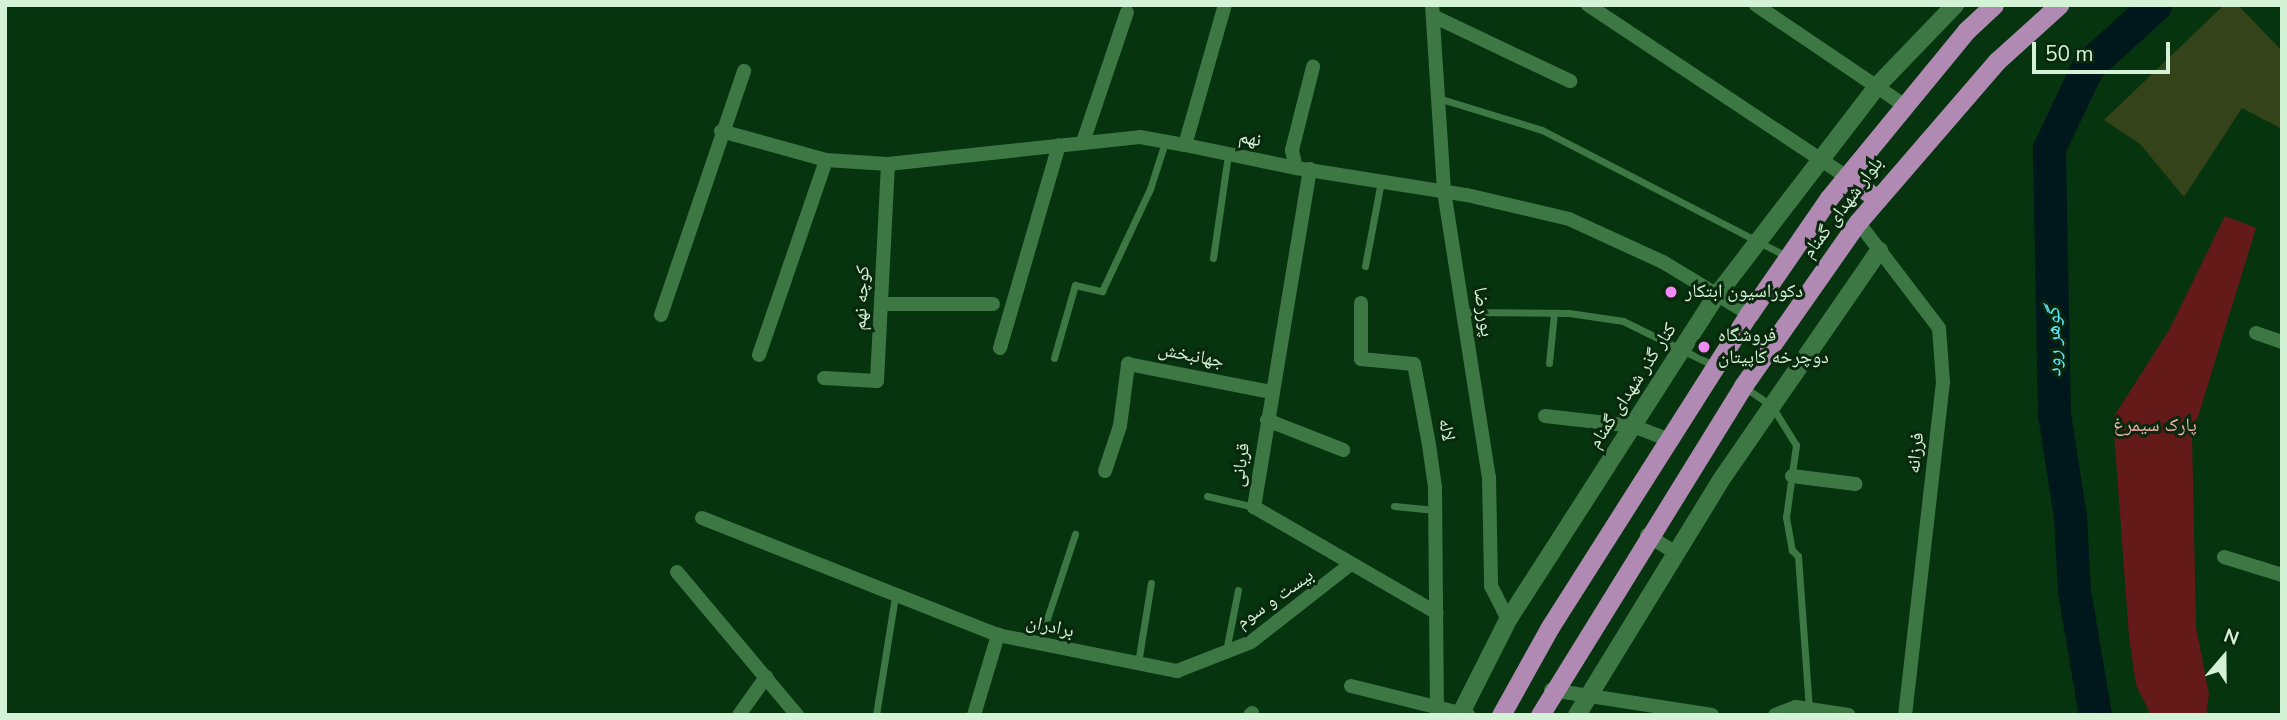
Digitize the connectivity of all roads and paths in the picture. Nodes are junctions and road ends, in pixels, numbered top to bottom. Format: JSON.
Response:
{"nodes":[{"id":1,"x":1225,"y":5,"type":"edge"},
{"id":2,"x":1588,"y":5,"type":"edge"},
{"id":3,"x":1756,"y":5,"type":"edge"},
{"id":4,"x":1955,"y":5,"type":"edge"},
{"id":5,"x":1994,"y":5,"type":"edge"},
{"id":6,"x":2059,"y":5,"type":"edge"},
{"id":7,"x":1432,"y":11,"type":"edge"},
{"id":8,"x":1127,"y":12,"type":"dead end"},
{"id":9,"x":1313,"y":67,"type":"dead end"},
{"id":10,"x":744,"y":71,"type":"dead end"},
{"id":11,"x":1570,"y":81,"type":"dead end"},
{"id":12,"x":1879,"y":84,"type":"junction"},
{"id":13,"x":1438,"y":98,"type":"junction"},
{"id":14,"x":1905,"y":106,"type":"junction"},
{"id":15,"x":721,"y":131,"type":"junction"},
{"id":16,"x":1083,"y":142,"type":"junction"},
{"id":17,"x":1166,"y":142,"type":"junction"},
{"id":18,"x":1059,"y":145,"type":"junction"},
{"id":19,"x":1185,"y":145,"type":"junction"},
{"id":20,"x":1228,"y":154,"type":"junction"},
{"id":21,"x":1819,"y":158,"type":"junction"},
{"id":22,"x":826,"y":160,"type":"junction"},
{"id":23,"x":888,"y":164,"type":"junction"},
{"id":24,"x":1303,"y":169,"type":"junction"},
{"id":25,"x":1847,"y":177,"type":"junction"},
{"id":26,"x":1382,"y":181,"type":"junction"},
{"id":27,"x":1444,"y":191,"type":"junction"},
{"id":28,"x":1876,"y":198,"type":"junction"},
{"id":29,"x":1858,"y":222,"type":"junction"},
{"id":30,"x":1759,"y":241,"type":"junction"},
{"id":31,"x":1879,"y":251,"type":"junction"},
{"id":32,"x":1788,"y":257,"type":"junction"},
{"id":33,"x":1213,"y":258,"type":"dead end"},
{"id":34,"x":1364,"y":267,"type":"dead end"},
{"id":35,"x":1717,"y":295,"type":"junction"},
{"id":36,"x":1361,"y":303,"type":"dead end"},
{"id":37,"x":881,"y":304,"type":"junction"},
{"id":38,"x":993,"y":304,"type":"dead end"},
{"id":39,"x":1463,"y":313,"type":"junction"},
{"id":40,"x":1553,"y":313,"type":"junction"},
{"id":41,"x":1749,"y":314,"type":"junction"},
{"id":42,"x":661,"y":315,"type":"dead end"},
{"id":43,"x":2256,"y":333,"type":"dead end"},
{"id":44,"x":2282,"y":341,"type":"edge"},
{"id":45,"x":1000,"y":348,"type":"dead end"},
{"id":46,"x":1681,"y":348,"type":"junction"},
{"id":47,"x":759,"y":355,"type":"dead end"},
{"id":48,"x":1054,"y":358,"type":"dead end"},
{"id":49,"x":1549,"y":363,"type":"dead end"},
{"id":50,"x":1714,"y":365,"type":"junction"},
{"id":51,"x":824,"y":378,"type":"dead end"},
{"id":52,"x":1743,"y":386,"type":"junction"},
{"id":53,"x":1271,"y":392,"type":"junction"},
{"id":54,"x":1771,"y":405,"type":"junction"},
{"id":55,"x":1545,"y":416,"type":"dead end"},
{"id":56,"x":1267,"y":420,"type":"junction"},
{"id":57,"x":1633,"y":426,"type":"junction"},
{"id":58,"x":1667,"y":439,"type":"junction"},
{"id":59,"x":1343,"y":450,"type":"dead end"},
{"id":60,"x":1105,"y":471,"type":"dead end"},
{"id":61,"x":1792,"y":476,"type":"junction"},
{"id":62,"x":1855,"y":484,"type":"dead end"},
{"id":63,"x":1207,"y":496,"type":"dead end"},
{"id":64,"x":1394,"y":506,"type":"dead end"},
{"id":65,"x":1254,"y":507,"type":"junction"},
{"id":66,"x":1435,"y":510,"type":"junction"},
{"id":67,"x":702,"y":518,"type":"dead end"},
{"id":68,"x":1075,"y":534,"type":"dead end"},
{"id":69,"x":1647,"y":535,"type":"junction"},
{"id":70,"x":1676,"y":553,"type":"junction"},
{"id":71,"x":2224,"y":557,"type":"dead end"},
{"id":72,"x":1351,"y":564,"type":"junction"},
{"id":73,"x":677,"y":572,"type":"dead end"},
{"id":74,"x":2282,"y":575,"type":"edge"},
{"id":75,"x":1151,"y":583,"type":"dead end"},
{"id":76,"x":1238,"y":590,"type":"dead end"},
{"id":77,"x":895,"y":596,"type":"junction"},
{"id":78,"x":1437,"y":613,"type":"junction"},
{"id":79,"x":1508,"y":620,"type":"junction"},
{"id":80,"x":998,"y":635,"type":"junction"},
{"id":81,"x":1038,"y":645,"type":"junction"},
{"id":82,"x":1226,"y":652,"type":"junction"},
{"id":83,"x":1138,"y":664,"type":"junction"},
{"id":84,"x":1177,"y":671,"type":"joint"},
{"id":85,"x":766,"y":677,"type":"junction"},
{"id":86,"x":1351,"y":687,"type":"dead end"},
{"id":87,"x":1551,"y":690,"type":"junction"},
{"id":88,"x":1586,"y":696,"type":"junction"},
{"id":89,"x":1437,"y":707,"type":"junction"},
{"id":90,"x":1809,"y":709,"type":"junction"},
{"id":91,"x":1463,"y":714,"type":"edge"},
{"id":92,"x":739,"y":715,"type":"edge"},
{"id":93,"x":797,"y":715,"type":"edge"},
{"id":94,"x":876,"y":715,"type":"edge"},
{"id":95,"x":974,"y":715,"type":"edge"},
{"id":96,"x":1501,"y":715,"type":"edge"},
{"id":97,"x":1540,"y":715,"type":"edge"},
{"id":98,"x":1577,"y":715,"type":"edge"},
{"id":99,"x":1712,"y":715,"type":"edge"},
{"id":100,"x":1775,"y":715,"type":"edge"},
{"id":101,"x":1848,"y":715,"type":"edge"},
{"id":102,"x":1905,"y":715,"type":"edge"}],
"edges":[{"from":1,"to":19,"type":"street"},
{"from":2,"to":21,"type":"street"},
{"from":3,"to":12,"type":"street"},
{"from":4,"to":12,"type":"street","name":"کنار گذر شهدای گمنام"},
{"from":5,"to":14,"type":"highway","name":"بلوار شهدای گمنام"},
{"from":6,"to":28,"type":"highway","name":"بلوار شهدای گمنام"},
{"from":7,"to":11,"type":"street"},
{"from":7,"to":13,"type":"street","name":"پوررضا"},
{"from":8,"to":16,"type":"street"},
{"from":9,"to":24,"type":"street","name":"قربانی"},
{"from":10,"to":15,"type":"street"},
{"from":12,"to":14,"type":"street"},
{"from":12,"to":21,"type":"street","name":"کنار گذر شهدای گمنام"},
{"from":13,"to":27,"type":"street","name":"پوررضا"},
{"from":13,"to":30,"type":"lane"},
{"from":14,"to":25,"type":"highway","name":"بلوار شهدای گمنام"},
{"from":15,"to":22,"type":"street","name":"نهم"},
{"from":15,"to":42,"type":"street"},
{"from":16,"to":17,"type":"street","name":"نهم"},
{"from":16,"to":18,"type":"street","name":"نهم"},
{"from":17,"to":19,"type":"street","name":"نهم"},
{"from":17,"to":48,"type":"lane"},
{"from":18,"to":23,"type":"street","name":"نهم"},
{"from":18,"to":45,"type":"street"},
{"from":19,"to":20,"type":"street","name":"نهم"},
{"from":20,"to":24,"type":"street","name":"نهم"},
{"from":20,"to":33,"type":"lane"},
{"from":21,"to":25,"type":"street"},
{"from":21,"to":30,"type":"street","name":"کنار گذر شهدای گمنام"},
{"from":22,"to":23,"type":"street","name":"نهم"},
{"from":22,"to":47,"type":"street"},
{"from":23,"to":37,"type":"street","name":"کوچه نهم"},
{"from":24,"to":26,"type":"street","name":"نهم"},
{"from":24,"to":53,"type":"street","name":"قربانی"},
{"from":25,"to":28,"type":"highway"},
{"from":25,"to":32,"type":"highway","name":"بلوار شهدای گمنام"},
{"from":26,"to":27,"type":"street","name":"نهم"},
{"from":26,"to":34,"type":"lane"},
{"from":27,"to":35,"type":"street","name":"نهم"},
{"from":27,"to":39,"type":"street","name":"پوررضا"},
{"from":28,"to":29,"type":"highway","name":"بلوار شهدای گمنام"},
{"from":29,"to":31,"type":"street","name":"فرزانه"},
{"from":29,"to":52,"type":"highway","name":"بلوار شهدای گمنام"},
{"from":30,"to":32,"type":"lane"},
{"from":30,"to":35,"type":"street","name":"کنار گذر شهدای گمنام"},
{"from":31,"to":54,"type":"street"},
{"from":31,"to":102,"type":"street","name":"فرزانه"},
{"from":32,"to":41,"type":"highway","name":"بلوار شهدای گمنام"},
{"from":35,"to":41,"type":"street","name":"نهم"},
{"from":35,"to":46,"type":"street","name":"کنار گذر شهدای گمنام"},
{"from":36,"to":66,"type":"street","name":"لاله"},
{"from":37,"to":38,"type":"street"},
{"from":37,"to":51,"type":"street","name":"کوچه نهم"},
{"from":39,"to":40,"type":"lane"},
{"from":39,"to":79,"type":"street","name":"پوررضا"},
{"from":40,"to":46,"type":"lane"},
{"from":40,"to":49,"type":"lane"},
{"from":41,"to":50,"type":"highway","name":"بلوار شهدای گمنام"},
{"from":43,"to":44,"type":"street"},
{"from":46,"to":50,"type":"lane"},
{"from":46,"to":57,"type":"street","name":"کنار گذر شهدای گمنام"},
{"from":50,"to":58,"type":"highway","name":"بلوار شهدای گمنام"},
{"from":52,"to":54,"type":"lane"},
{"from":52,"to":69,"type":"highway","name":"بلوار شهدای گمنام"},
{"from":53,"to":56,"type":"street","name":"قربانی"},
{"from":53,"to":60,"type":"street","name":"جهانبخش"},
{"from":54,"to":61,"type":"lane"},
{"from":54,"to":70,"type":"street"},
{"from":55,"to":57,"type":"street"},
{"from":56,"to":59,"type":"street"},
{"from":56,"to":65,"type":"street","name":"قربانی"},
{"from":57,"to":58,"type":"street"},
{"from":57,"to":79,"type":"street","name":"کنار گذر شهدای گمنام"},
{"from":58,"to":96,"type":"highway","name":"بلوار شهدای گمنام"},
{"from":61,"to":62,"type":"street"},
{"from":61,"to":90,"type":"lane"},
{"from":63,"to":65,"type":"lane"},
{"from":64,"to":66,"type":"lane"},
{"from":65,"to":72,"type":"street","name":"قربانی"},
{"from":66,"to":78,"type":"street","name":"لاله"},
{"from":67,"to":77,"type":"street"},
{"from":68,"to":81,"type":"lane"},
{"from":69,"to":70,"type":"street"},
{"from":69,"to":87,"type":"highway","name":"بلوار شهدای گمنام"},
{"from":70,"to":88,"type":"street"},
{"from":71,"to":74,"type":"street"},
{"from":72,"to":78,"type":"street","name":"قربانی"},
{"from":72,"to":82,"type":"street","name":"بیست و سوم"},
{"from":73,"to":85,"type":"street"},
{"from":75,"to":83,"type":"lane"},
{"from":76,"to":82,"type":"lane"},
{"from":77,"to":80,"type":"street"},
{"from":77,"to":94,"type":"lane"},
{"from":78,"to":89,"type":"street"},
{"from":79,"to":91,"type":"street","name":"کنار گذر شهدای گمنام"},
{"from":80,"to":81,"type":"street","name":"برادران"},
{"from":80,"to":95,"type":"street","name":"برادران"},
{"from":81,"to":83,"type":"street","name":"برادران"},
{"from":82,"to":84,"type":"street","name":"بیست و سوم"},
{"from":83,"to":84,"type":"street","name":"برادران"},
{"from":85,"to":92,"type":"street"},
{"from":85,"to":93,"type":"street"},
{"from":86,"to":89,"type":"street"},
{"from":87,"to":88,"type":"street"},
{"from":87,"to":97,"type":"highway","name":"بلوار شهدای گمنام"},
{"from":88,"to":98,"type":"street"},
{"from":88,"to":99,"type":"street"},
{"from":89,"to":91,"type":"street"},
{"from":90,"to":100,"type":"street"},
{"from":90,"to":101,"type":"street"}]}
